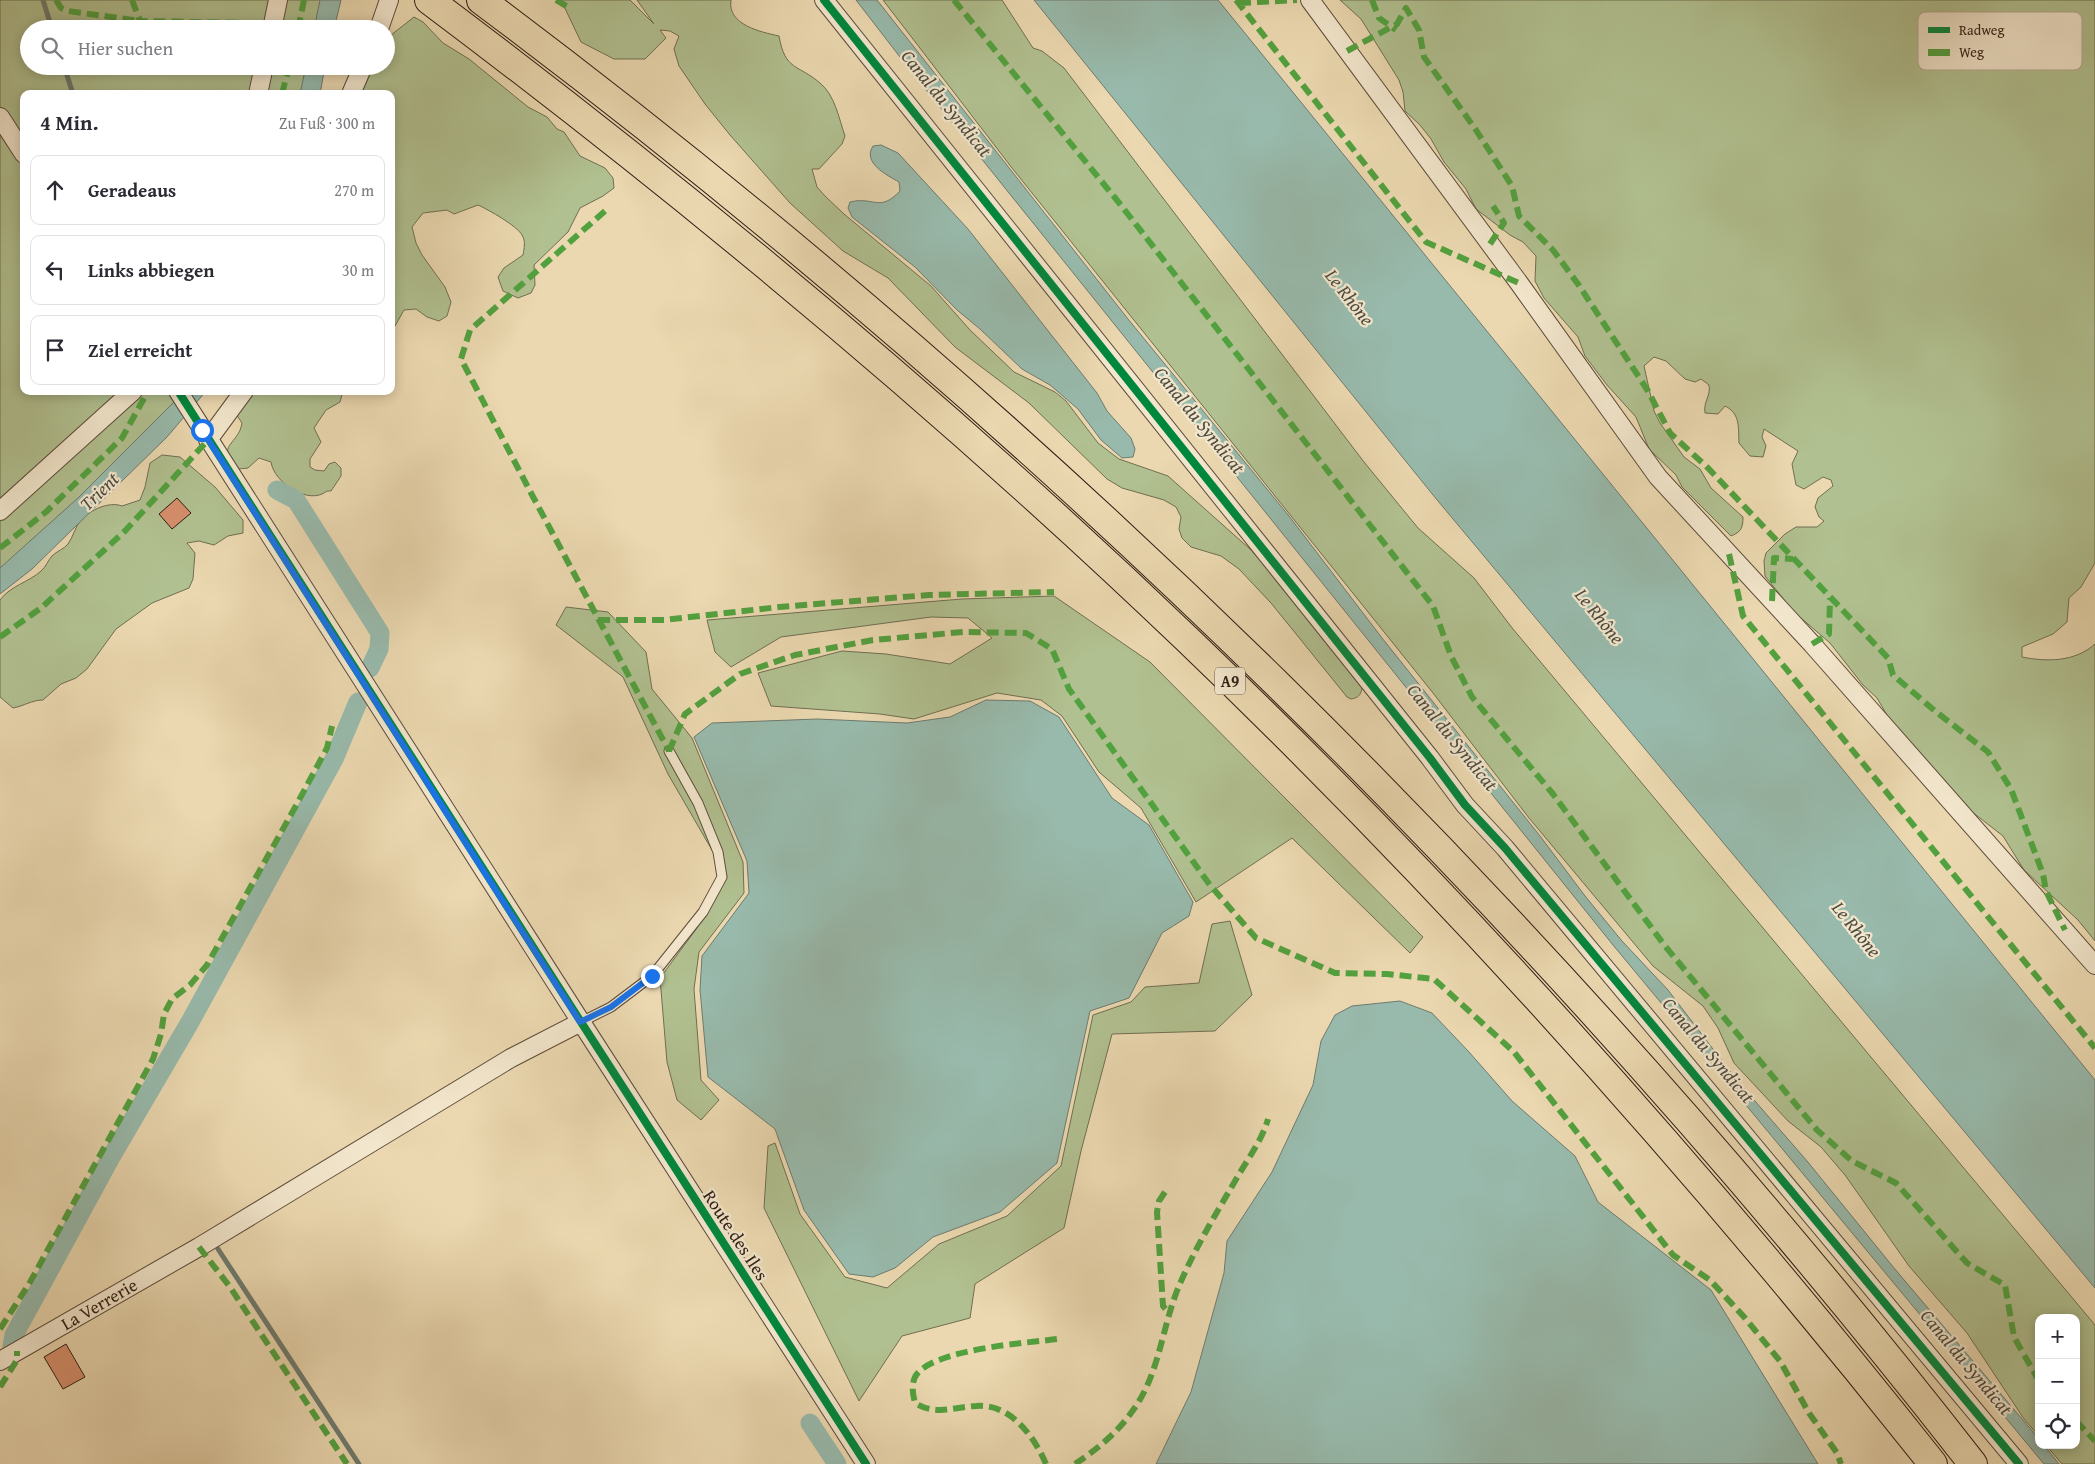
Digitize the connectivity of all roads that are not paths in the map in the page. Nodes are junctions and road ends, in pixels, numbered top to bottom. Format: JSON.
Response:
{"nodes":[{"id":1,"x":278,"y":0,"type":"edge"},
{"id":2,"x":389,"y":0,"type":"edge"},
{"id":3,"x":429,"y":0,"type":"edge"},
{"id":4,"x":481,"y":0,"type":"edge"},
{"id":5,"x":824,"y":0,"type":"edge"},
{"id":6,"x":1310,"y":0,"type":"edge"},
{"id":7,"x":274,"y":20,"type":"edge"},
{"id":8,"x":382,"y":20,"type":"edge"},
{"id":9,"x":262,"y":75,"type":"edge"},
{"id":10,"x":359,"y":75,"type":"edge"},
{"id":11,"x":259,"y":90,"type":"edge"},
{"id":12,"x":353,"y":90,"type":"edge"},
{"id":13,"x":0,"y":117,"type":"edge"},
{"id":14,"x":20,"y":148,"type":"edge"},
{"id":15,"x":130,"y":395,"type":"edge"},
{"id":16,"x":180,"y":395,"type":"edge"},
{"id":17,"x":240,"y":395,"type":"edge"},
{"id":18,"x":205,"y":435,"type":"junction"},
{"id":19,"x":0,"y":511,"type":"edge"},
{"id":20,"x":669,"y":751,"type":"dead end"},
{"id":21,"x":2095,"y":965,"type":"edge"},
{"id":22,"x":580,"y":1022,"type":"junction"},
{"id":23,"x":0,"y":1361,"type":"edge"},
{"id":24,"x":866,"y":1464,"type":"edge"},
{"id":25,"x":1933,"y":1464,"type":"edge"},
{"id":26,"x":1973,"y":1464,"type":"edge"},
{"id":27,"x":2018,"y":1464,"type":"edge"}],
"edges":[{"from":1,"to":7,"type":"street"},
{"from":2,"to":8,"type":"street"},
{"from":3,"to":25,"type":"highway","number":"A9"},
{"from":4,"to":26,"type":"highway","number":"A9"},
{"from":5,"to":27,"type":"street"},
{"from":6,"to":21,"type":"street"},
{"from":9,"to":11,"type":"street"},
{"from":10,"to":12,"type":"street"},
{"from":13,"to":14,"type":"street"},
{"from":15,"to":19,"type":"street"},
{"from":16,"to":18,"type":"street","name":"Route des Iles"},
{"from":17,"to":18,"type":"street"},
{"from":18,"to":22,"type":"street","name":"Route des Iles"},
{"from":20,"to":22,"type":"lane"},
{"from":22,"to":23,"type":"street","name":"La Verrerie"},
{"from":22,"to":24,"type":"street","name":"Route des Iles"}]}
